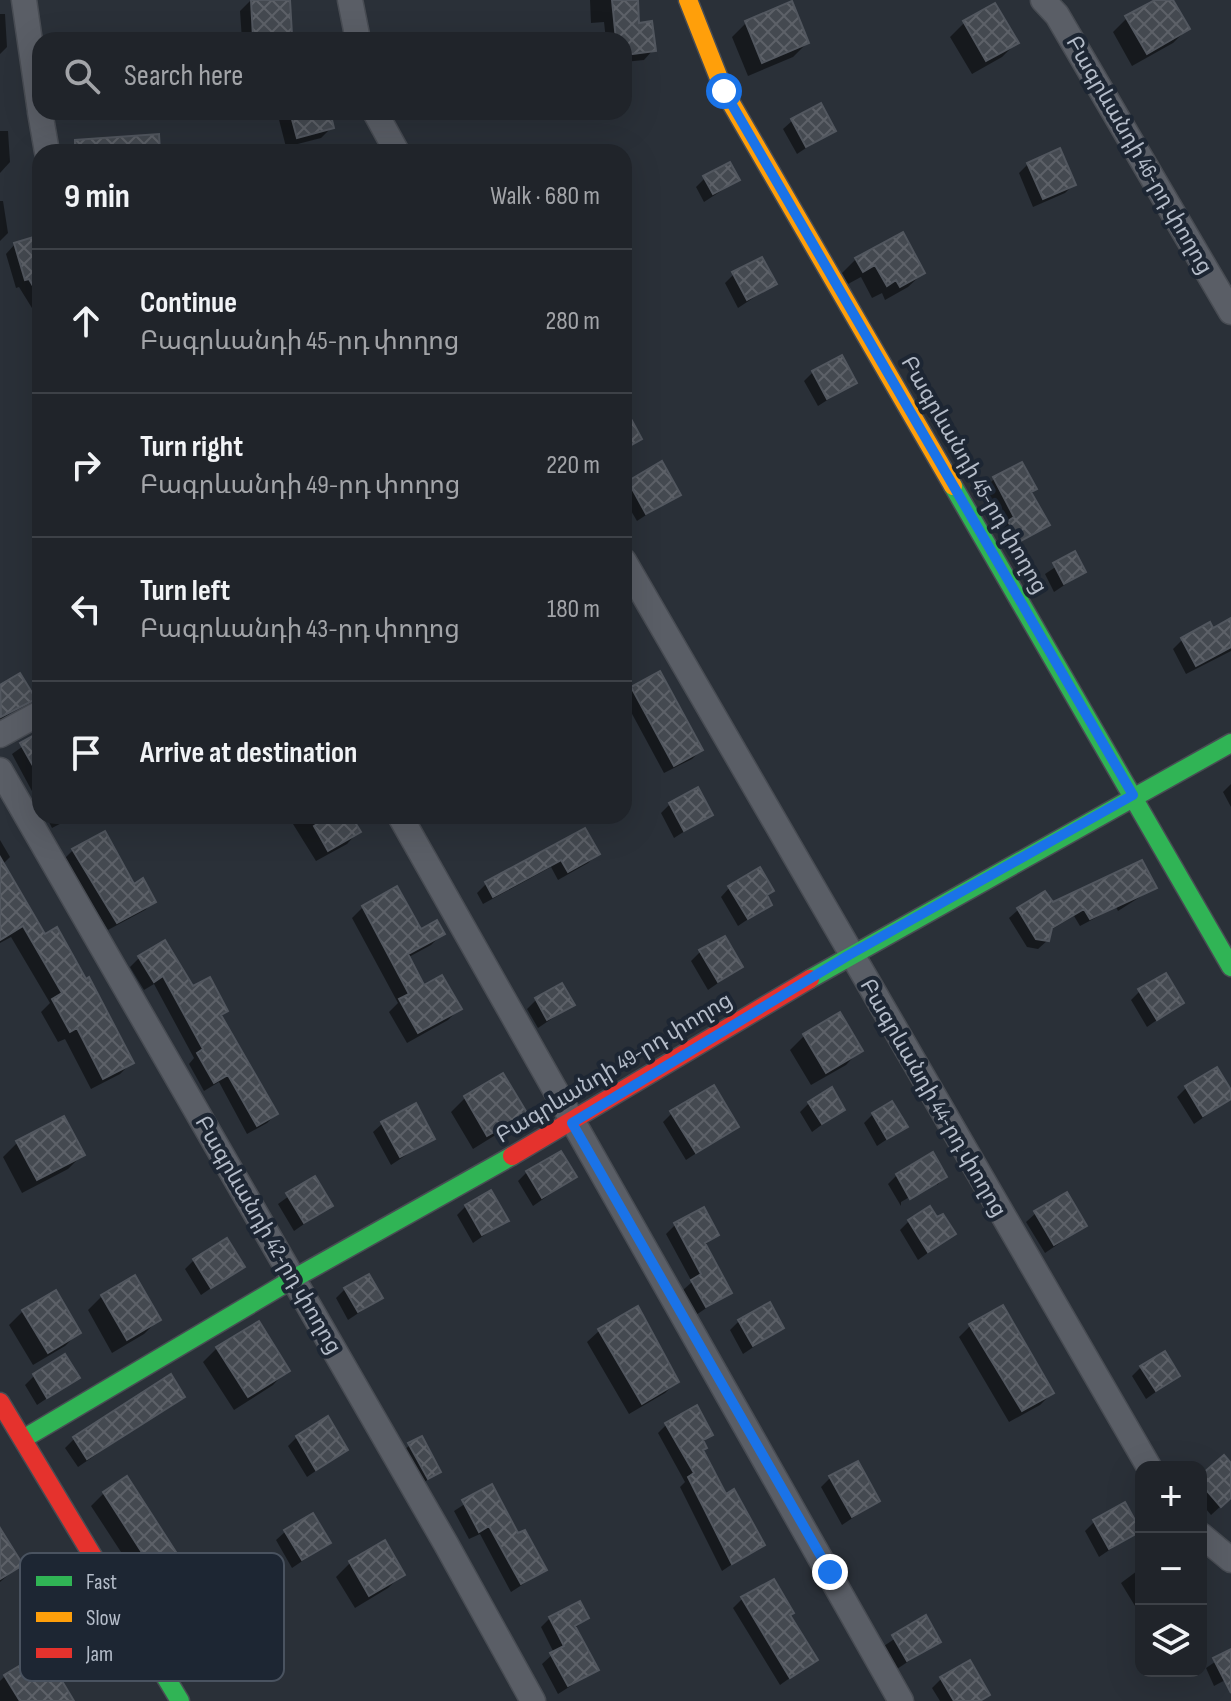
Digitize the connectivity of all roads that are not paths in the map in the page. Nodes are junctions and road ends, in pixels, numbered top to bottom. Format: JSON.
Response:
{"nodes":[{"id":1,"x":24,"y":0,"type":"edge"},
{"id":2,"x":350,"y":0,"type":"edge"},
{"id":3,"x":688,"y":0,"type":"edge"},
{"id":4,"x":1043,"y":0,"type":"edge"},
{"id":5,"x":356,"y":32,"type":"edge"},
{"id":6,"x":32,"y":56,"type":"edge"},
{"id":7,"x":41,"y":120,"type":"edge"},
{"id":8,"x":379,"y":120,"type":"edge"},
{"id":9,"x":46,"y":144,"type":"edge"},
{"id":10,"x":393,"y":144,"type":"edge"},
{"id":11,"x":1231,"y":312,"type":"edge"},
{"id":12,"x":632,"y":575,"type":"edge"},
{"id":13,"x":32,"y":717,"type":"edge"},
{"id":14,"x":0,"y":735,"type":"edge"},
{"id":15,"x":1231,"y":743,"type":"edge"},
{"id":16,"x":0,"y":770,"type":"edge"},
{"id":17,"x":1133,"y":795,"type":"junction"},
{"id":18,"x":404,"y":824,"type":"edge"},
{"id":19,"x":849,"y":955,"type":"junction"},
{"id":20,"x":1231,"y":967,"type":"edge"},
{"id":21,"x":572,"y":1123,"type":"junction"},
{"id":22,"x":293,"y":1279,"type":"junction"},
{"id":23,"x":2,"y":1408,"type":"edge"},
{"id":24,"x":23,"y":1439,"type":"junction"},
{"id":25,"x":1145,"y":1461,"type":"edge"},
{"id":26,"x":1207,"y":1540,"type":"edge"},
{"id":27,"x":91,"y":1553,"type":"edge"},
{"id":28,"x":1231,"y":1560,"type":"edge"},
{"id":29,"x":168,"y":1681,"type":"edge"},
{"id":30,"x":180,"y":1701,"type":"edge"},
{"id":31,"x":533,"y":1701,"type":"edge"},
{"id":32,"x":901,"y":1701,"type":"edge"}],
"edges":[{"from":1,"to":6,"type":"street"},
{"from":2,"to":5,"type":"street"},
{"from":3,"to":17,"type":"street","name":"Բագրևանդի 45-րդ փողոց"},
{"from":4,"to":11,"type":"street","name":"Բագրևանդի 46-րդ փողոց"},
{"from":7,"to":9,"type":"street"},
{"from":8,"to":10,"type":"street"},
{"from":12,"to":19,"type":"street","name":"Բագրևանդի 44-րդ փողոց"},
{"from":13,"to":14,"type":"street"},
{"from":15,"to":17,"type":"street","name":"Բագրևանդի 49-րդ փողոց"},
{"from":16,"to":22,"type":"street","name":"Բագրևանդի 42-րդ փողոց"},
{"from":17,"to":19,"type":"street","name":"Բագրևանդի 49-րդ փողոց"},
{"from":17,"to":20,"type":"street","name":"Բագրևանդի 45-րդ փողոց"},
{"from":18,"to":21,"type":"street"},
{"from":19,"to":21,"type":"street","name":"Բագրևանդի 49-րդ փողոց"},
{"from":19,"to":25,"type":"street","name":"Բագրևանդի 44-րդ փողոց"},
{"from":21,"to":22,"type":"street","name":"Բագրևանդի 49-րդ փողոց"},
{"from":21,"to":32,"type":"street"},
{"from":22,"to":24,"type":"street","name":"Բագրևանդի 49-րդ փողոց"},
{"from":22,"to":31,"type":"street","name":"Բագրևանդի 42-րդ փողոց"},
{"from":23,"to":24,"type":"street"},
{"from":24,"to":27,"type":"street"},
{"from":26,"to":28,"type":"street"},
{"from":29,"to":30,"type":"street"}]}
